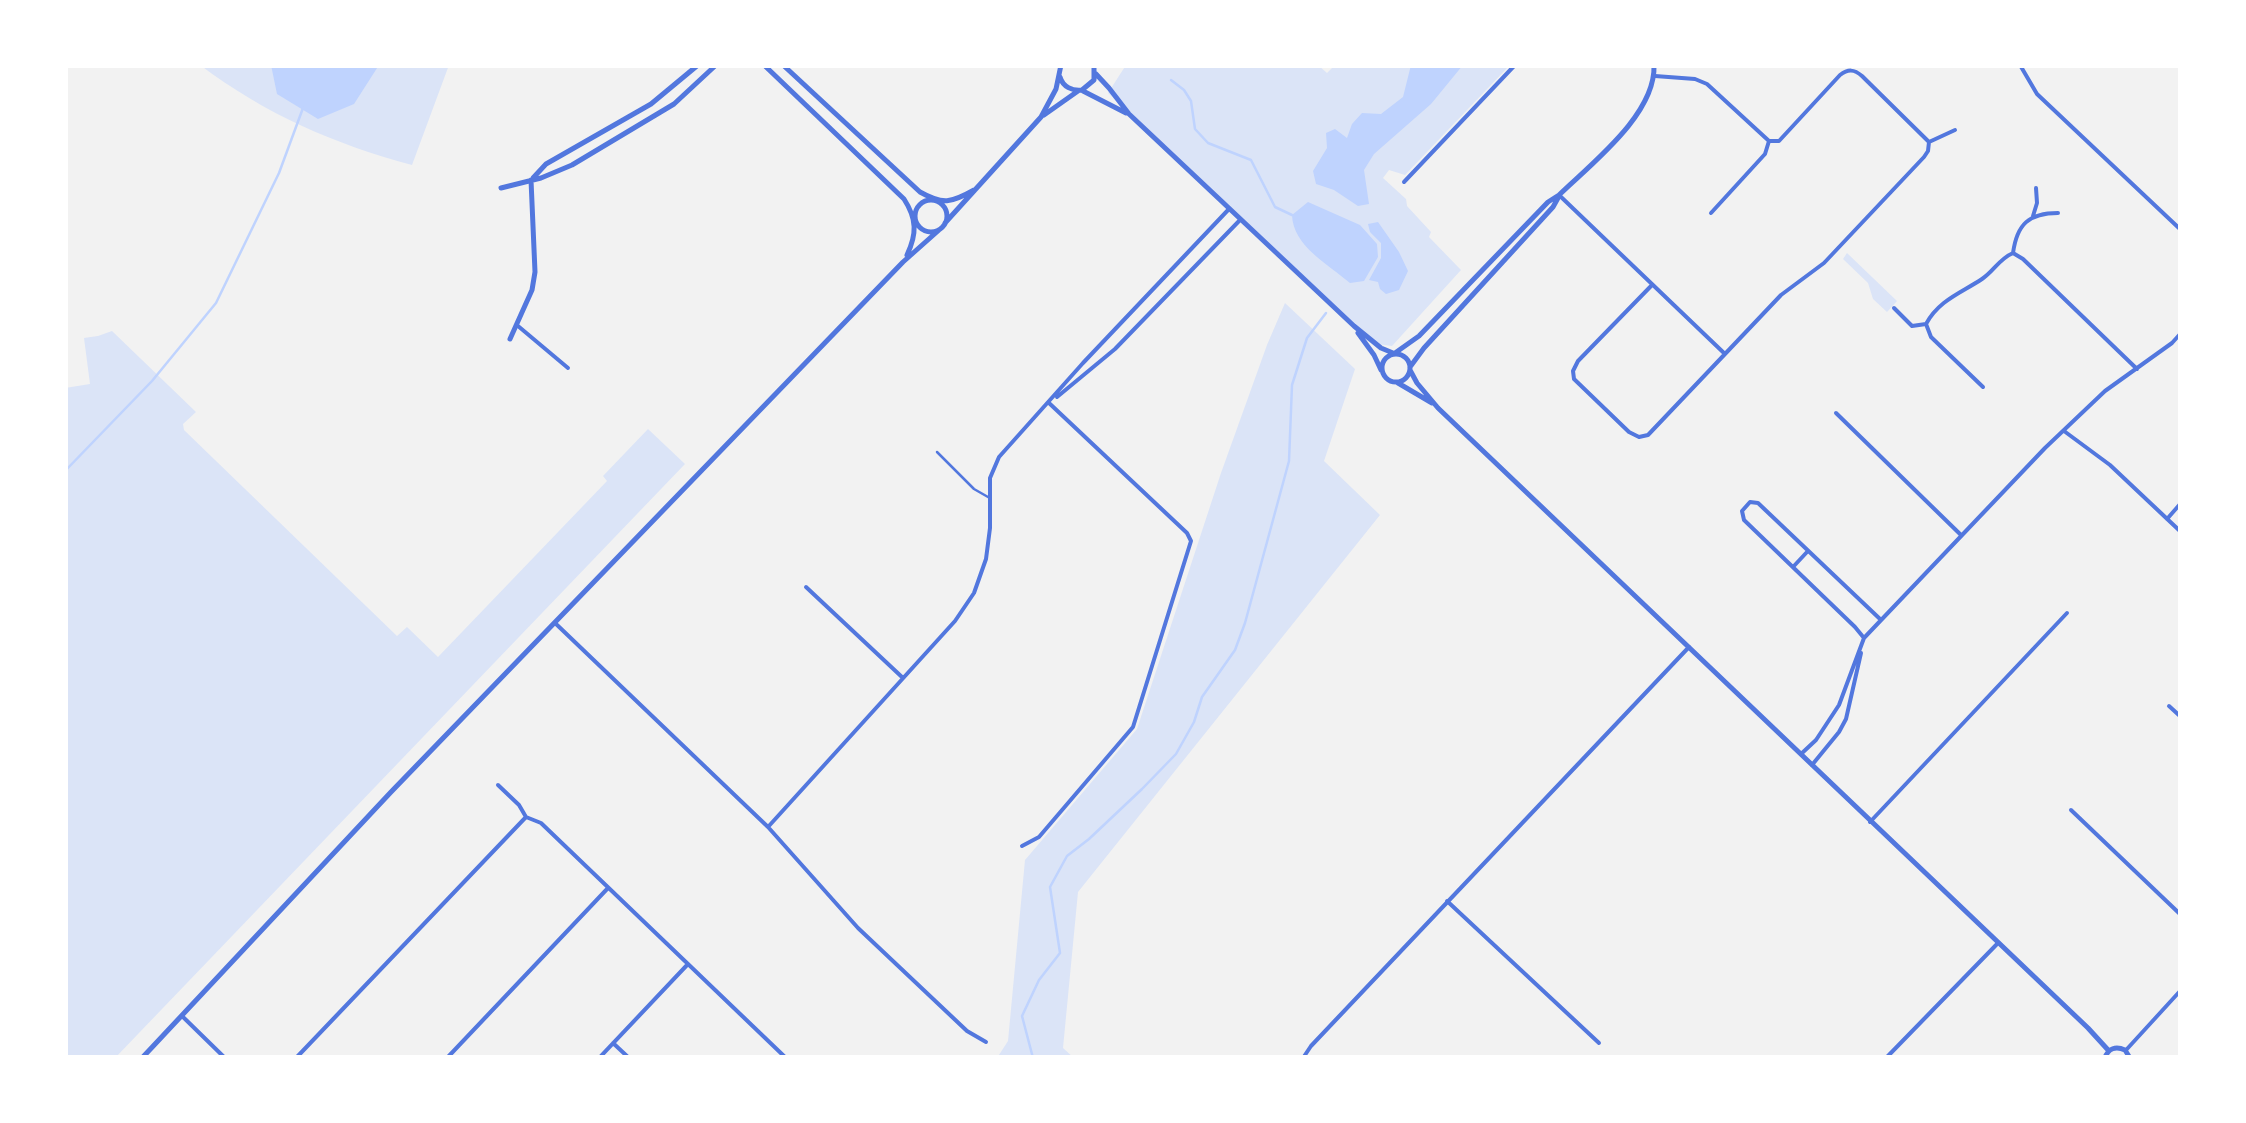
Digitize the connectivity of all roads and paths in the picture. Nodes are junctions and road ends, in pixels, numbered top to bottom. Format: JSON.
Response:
{"nodes":[{"id":1,"x":698,"y":65,"type":"edge"},
{"id":2,"x":716,"y":65,"type":"edge"},
{"id":3,"x":764,"y":65,"type":"edge"},
{"id":4,"x":783,"y":65,"type":"edge"},
{"id":5,"x":1515,"y":65,"type":"edge"},
{"id":6,"x":1654,"y":65,"type":"edge"},
{"id":7,"x":2020,"y":65,"type":"edge"},
{"id":8,"x":1060,"y":68,"type":"edge"},
{"id":9,"x":1854,"y":68,"type":"edge"},
{"id":10,"x":1097,"y":69,"type":"edge"},
{"id":11,"x":1654,"y":76,"type":"junction"},
{"id":12,"x":1080,"y":90,"type":"junction"},
{"id":13,"x":1129,"y":114,"type":"junction"},
{"id":14,"x":1041,"y":116,"type":"junction"},
{"id":15,"x":1955,"y":130,"type":"dead end"},
{"id":16,"x":1769,"y":142,"type":"junction"},
{"id":17,"x":1929,"y":142,"type":"junction"},
{"id":18,"x":531,"y":180,"type":"junction"},
{"id":19,"x":1404,"y":182,"type":"dead end"},
{"id":20,"x":501,"y":188,"type":"dead end"},
{"id":21,"x":2036,"y":188,"type":"dead end"},
{"id":22,"x":974,"y":190,"type":"junction"},
{"id":23,"x":1560,"y":195,"type":"junction"},
{"id":24,"x":936,"y":202,"type":"junction"},
{"id":25,"x":1229,"y":209,"type":"junction"},
{"id":26,"x":1711,"y":212,"type":"dead end"},
{"id":27,"x":2058,"y":213,"type":"dead end"},
{"id":28,"x":2033,"y":216,"type":"junction"},
{"id":29,"x":916,"y":220,"type":"junction"},
{"id":30,"x":1240,"y":220,"type":"junction"},
{"id":31,"x":946,"y":222,"type":"junction"},
{"id":32,"x":939,"y":230,"type":"junction"},
{"id":33,"x":2181,"y":230,"type":"edge"},
{"id":34,"x":2013,"y":253,"type":"junction"},
{"id":35,"x":903,"y":262,"type":"junction"},
{"id":36,"x":1652,"y":285,"type":"junction"},
{"id":37,"x":1152,"y":291,"type":"junction"},
{"id":38,"x":1161,"y":300,"type":"junction"},
{"id":39,"x":1894,"y":308,"type":"dead end"},
{"id":40,"x":1926,"y":324,"type":"junction"},
{"id":41,"x":516,"y":326,"type":"junction"},
{"id":42,"x":1354,"y":326,"type":"junction"},
{"id":43,"x":2181,"y":333,"type":"edge"},
{"id":44,"x":510,"y":338,"type":"dead end"},
{"id":45,"x":1394,"y":353,"type":"junction"},
{"id":46,"x":1724,"y":354,"type":"junction"},
{"id":47,"x":568,"y":368,"type":"dead end"},
{"id":48,"x":1410,"y":368,"type":"junction"},
{"id":49,"x":2137,"y":369,"type":"junction"},
{"id":50,"x":1382,"y":373,"type":"junction"},
{"id":51,"x":1396,"y":382,"type":"junction"},
{"id":52,"x":1983,"y":387,"type":"dead end"},
{"id":53,"x":1049,"y":403,"type":"junction"},
{"id":54,"x":1438,"y":408,"type":"junction"},
{"id":55,"x":1836,"y":413,"type":"dead end"},
{"id":56,"x":2064,"y":432,"type":"junction"},
{"id":57,"x":938,"y":452,"type":"dead end"},
{"id":58,"x":989,"y":498,"type":"junction"},
{"id":59,"x":2181,"y":503,"type":"edge"},
{"id":60,"x":2167,"y":519,"type":"junction"},
{"id":61,"x":2181,"y":532,"type":"edge"},
{"id":62,"x":1961,"y":535,"type":"junction"},
{"id":63,"x":1808,"y":551,"type":"junction"},
{"id":64,"x":1793,"y":567,"type":"junction"},
{"id":65,"x":806,"y":587,"type":"dead end"},
{"id":66,"x":2067,"y":613,"type":"dead end"},
{"id":67,"x":1881,"y":620,"type":"junction"},
{"id":68,"x":556,"y":623,"type":"junction"},
{"id":69,"x":1864,"y":638,"type":"junction"},
{"id":70,"x":1689,"y":647,"type":"junction"},
{"id":71,"x":903,"y":678,"type":"junction"},
{"id":72,"x":2169,"y":706,"type":"dead end"},
{"id":73,"x":2181,"y":717,"type":"edge"},
{"id":74,"x":1827,"y":726,"type":"junction"},
{"id":75,"x":1839,"y":732,"type":"junction"},
{"id":76,"x":1800,"y":755,"type":"junction"},
{"id":77,"x":1811,"y":766,"type":"junction"},
{"id":78,"x":498,"y":785,"type":"dead end"},
{"id":79,"x":2071,"y":810,"type":"dead end"},
{"id":80,"x":526,"y":817,"type":"junction"},
{"id":81,"x":1870,"y":822,"type":"junction"},
{"id":82,"x":768,"y":827,"type":"junction"},
{"id":83,"x":1022,"y":846,"type":"dead end"},
{"id":84,"x":608,"y":888,"type":"junction"},
{"id":85,"x":1447,"y":901,"type":"junction"},
{"id":86,"x":2181,"y":915,"type":"edge"},
{"id":87,"x":1998,"y":942,"type":"junction"},
{"id":88,"x":688,"y":964,"type":"junction"},
{"id":89,"x":2181,"y":990,"type":"edge"},
{"id":90,"x":182,"y":1016,"type":"junction"},
{"id":91,"x":986,"y":1042,"type":"dead end"},
{"id":92,"x":613,"y":1043,"type":"junction"},
{"id":93,"x":1599,"y":1043,"type":"dead end"},
{"id":94,"x":2126,"y":1050,"type":"junction"},
{"id":95,"x":2106,"y":1054,"type":"edge"},
{"id":96,"x":142,"y":1058,"type":"edge"},
{"id":97,"x":225,"y":1058,"type":"edge"},
{"id":98,"x":296,"y":1058,"type":"edge"},
{"id":99,"x":447,"y":1058,"type":"edge"},
{"id":100,"x":598,"y":1058,"type":"edge"},
{"id":101,"x":628,"y":1058,"type":"edge"},
{"id":102,"x":786,"y":1058,"type":"edge"},
{"id":103,"x":1302,"y":1058,"type":"edge"},
{"id":104,"x":1886,"y":1058,"type":"edge"},
{"id":105,"x":2130,"y":1058,"type":"edge"}],
"edges":[{"from":1,"to":18,"type":"street"},
{"from":2,"to":18,"type":"street"},
{"from":3,"to":29,"type":"street"},
{"from":4,"to":24,"type":"street"},
{"from":5,"to":19,"type":"street"},
{"from":6,"to":11,"type":"street"},
{"from":7,"to":33,"type":"street"},
{"from":8,"to":12,"type":"street"},
{"from":8,"to":14,"type":"street"},
{"from":9,"to":16,"type":"street"},
{"from":9,"to":17,"type":"street"},
{"from":10,"to":12,"type":"street"},
{"from":10,"to":13,"type":"street"},
{"from":11,"to":16,"type":"street"},
{"from":11,"to":23,"type":"street"},
{"from":12,"to":13,"type":"street"},
{"from":12,"to":14,"type":"street"},
{"from":13,"to":25,"type":"street"},
{"from":14,"to":22,"type":"street"},
{"from":15,"to":17,"type":"street"},
{"from":16,"to":26,"type":"street"},
{"from":17,"to":46,"type":"street"},
{"from":18,"to":20,"type":"street"},
{"from":18,"to":41,"type":"street"},
{"from":21,"to":28,"type":"street"},
{"from":22,"to":24,"type":"street"},
{"from":22,"to":31,"type":"street"},
{"from":23,"to":36,"type":"street"},
{"from":23,"to":45,"type":"street"},
{"from":23,"to":48,"type":"street"},
{"from":24,"to":29,"type":"street"},
{"from":24,"to":31,"type":"street"},
{"from":25,"to":30,"type":"street"},
{"from":25,"to":37,"type":"street"},
{"from":27,"to":28,"type":"street"},
{"from":28,"to":34,"type":"street"},
{"from":29,"to":32,"type":"street"},
{"from":29,"to":35,"type":"street"},
{"from":30,"to":38,"type":"street"},
{"from":30,"to":42,"type":"street"},
{"from":31,"to":32,"type":"street"},
{"from":32,"to":35,"type":"street"},
{"from":34,"to":40,"type":"street"},
{"from":34,"to":49,"type":"street"},
{"from":35,"to":68,"type":"street"},
{"from":36,"to":46,"type":"street"},
{"from":36,"to":46,"type":"street"},
{"from":37,"to":38,"type":"street"},
{"from":37,"to":53,"type":"street"},
{"from":38,"to":53,"type":"street"},
{"from":39,"to":40,"type":"street"},
{"from":40,"to":52,"type":"street"},
{"from":41,"to":44,"type":"street"},
{"from":41,"to":47,"type":"street"},
{"from":42,"to":45,"type":"street"},
{"from":42,"to":50,"type":"street"},
{"from":43,"to":49,"type":"street"},
{"from":45,"to":48,"type":"street"},
{"from":45,"to":50,"type":"street"},
{"from":48,"to":51,"type":"street"},
{"from":48,"to":54,"type":"street"},
{"from":49,"to":56,"type":"street"},
{"from":50,"to":51,"type":"street"},
{"from":51,"to":54,"type":"street"},
{"from":53,"to":58,"type":"street"},
{"from":53,"to":83,"type":"street"},
{"from":54,"to":70,"type":"street"},
{"from":55,"to":62,"type":"street"},
{"from":56,"to":60,"type":"street"},
{"from":56,"to":62,"type":"street"},
{"from":57,"to":58,"type":"lane"},
{"from":58,"to":71,"type":"street"},
{"from":59,"to":60,"type":"street"},
{"from":60,"to":61,"type":"street"},
{"from":62,"to":67,"type":"street"},
{"from":63,"to":64,"type":"street"},
{"from":63,"to":64,"type":"street"},
{"from":63,"to":67,"type":"street"},
{"from":64,"to":69,"type":"street"},
{"from":65,"to":71,"type":"street"},
{"from":66,"to":81,"type":"street"},
{"from":67,"to":69,"type":"street"},
{"from":68,"to":82,"type":"street"},
{"from":68,"to":90,"type":"street"},
{"from":69,"to":74,"type":"street"},
{"from":69,"to":75,"type":"street"},
{"from":70,"to":76,"type":"street"},
{"from":70,"to":85,"type":"street"},
{"from":71,"to":82,"type":"street"},
{"from":72,"to":73,"type":"street"},
{"from":74,"to":75,"type":"street"},
{"from":74,"to":76,"type":"street"},
{"from":75,"to":77,"type":"street"},
{"from":76,"to":77,"type":"street"},
{"from":77,"to":81,"type":"street"},
{"from":78,"to":80,"type":"street"},
{"from":79,"to":86,"type":"street"},
{"from":80,"to":84,"type":"street"},
{"from":80,"to":98,"type":"street"},
{"from":81,"to":87,"type":"street"},
{"from":82,"to":91,"type":"street"},
{"from":84,"to":88,"type":"street"},
{"from":84,"to":99,"type":"street"},
{"from":85,"to":93,"type":"street"},
{"from":85,"to":103,"type":"street"},
{"from":87,"to":95,"type":"street"},
{"from":87,"to":104,"type":"street"},
{"from":88,"to":92,"type":"street"},
{"from":88,"to":102,"type":"street"},
{"from":89,"to":94,"type":"street"},
{"from":90,"to":96,"type":"street"},
{"from":90,"to":97,"type":"street"},
{"from":92,"to":100,"type":"street"},
{"from":92,"to":101,"type":"street"},
{"from":94,"to":95,"type":"street"},
{"from":94,"to":105,"type":"street"}]}
